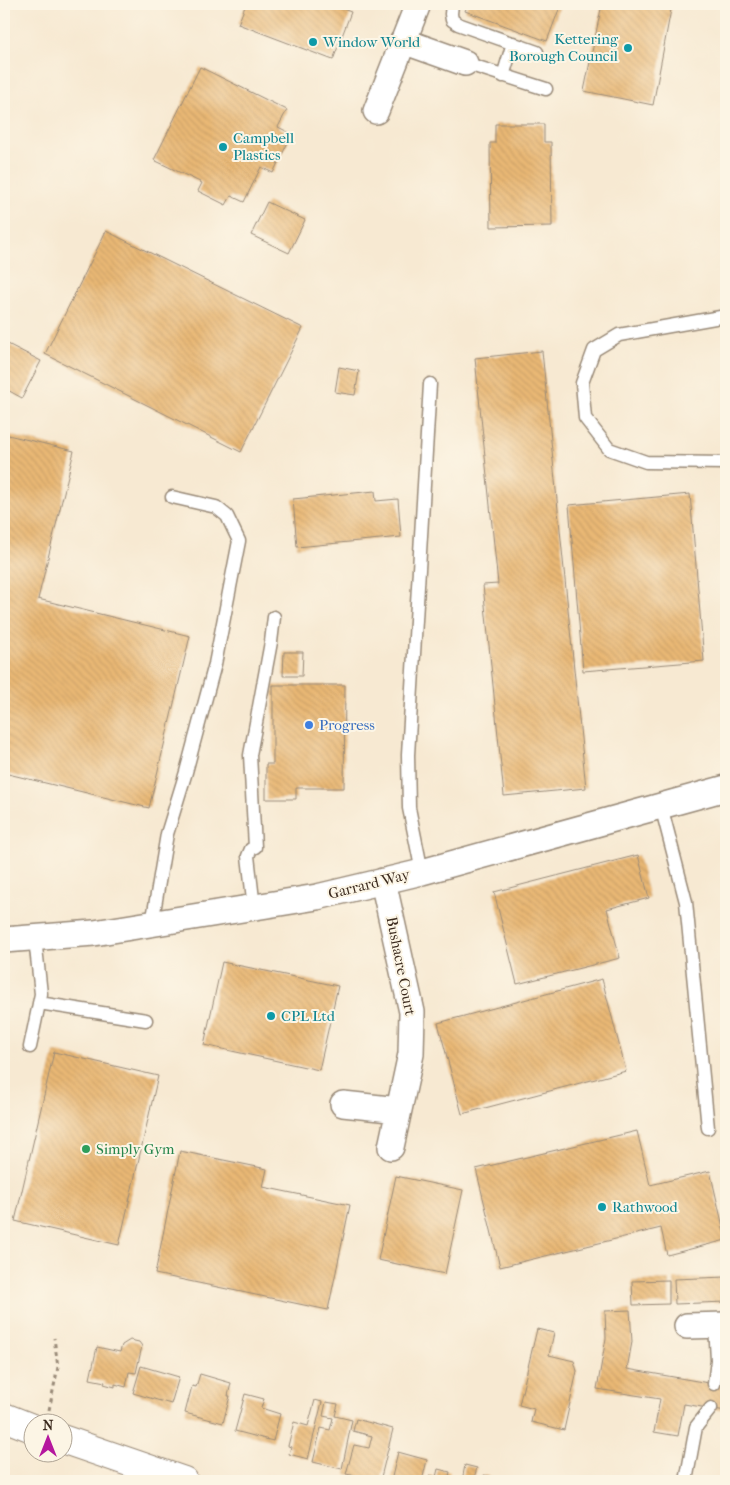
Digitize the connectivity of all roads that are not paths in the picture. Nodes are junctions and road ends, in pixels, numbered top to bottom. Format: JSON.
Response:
{"nodes":[{"id":1,"x":418,"y":4,"type":"edge"},
{"id":2,"x":452,"y":4,"type":"edge"},
{"id":3,"x":403,"y":41,"type":"junction"},
{"id":4,"x":512,"y":43,"type":"junction"},
{"id":5,"x":537,"y":52,"type":"dead end"},
{"id":6,"x":465,"y":63,"type":"joint"},
{"id":7,"x":503,"y":76,"type":"junction"},
{"id":8,"x":546,"y":90,"type":"dead end"},
{"id":9,"x":376,"y":111,"type":"dead end"},
{"id":10,"x":726,"y":316,"type":"edge"},
{"id":11,"x":430,"y":384,"type":"dead end"},
{"id":12,"x":726,"y":463,"type":"edge"},
{"id":13,"x":172,"y":497,"type":"dead end"},
{"id":14,"x":274,"y":617,"type":"dead end"},
{"id":15,"x":726,"y":788,"type":"edge"},
{"id":16,"x":662,"y":806,"type":"junction"},
{"id":17,"x":422,"y":872,"type":"junction"},
{"id":18,"x":383,"y":881,"type":"junction"},
{"id":19,"x":254,"y":908,"type":"junction"},
{"id":20,"x":152,"y":924,"type":"junction"},
{"id":21,"x":35,"y":938,"type":"junction"},
{"id":22,"x":4,"y":940,"type":"edge"},
{"id":23,"x":39,"y":1003,"type":"junction"},
{"id":24,"x":146,"y":1020,"type":"dead end"},
{"id":25,"x":30,"y":1047,"type":"dead end"},
{"id":26,"x":343,"y":1104,"type":"dead end"},
{"id":27,"x":399,"y":1110,"type":"junction"},
{"id":28,"x":708,"y":1128,"type":"dead end"},
{"id":29,"x":391,"y":1146,"type":"dead end"},
{"id":30,"x":720,"y":1325,"type":"edge"},
{"id":31,"x":687,"y":1326,"type":"dead end"},
{"id":32,"x":714,"y":1384,"type":"dead end"},
{"id":33,"x":711,"y":1408,"type":"dead end"},
{"id":34,"x":4,"y":1417,"type":"edge"},
{"id":35,"x":22,"y":1420,"type":"edge"},
{"id":36,"x":72,"y":1442,"type":"edge"},
{"id":37,"x":184,"y":1481,"type":"edge"},
{"id":38,"x":686,"y":1481,"type":"edge"}],
"edges":[{"from":1,"to":3,"type":"street"},
{"from":2,"to":4,"type":"lane"},
{"from":3,"to":6,"type":"street"},
{"from":3,"to":9,"type":"street"},
{"from":4,"to":5,"type":"lane"},
{"from":4,"to":7,"type":"lane"},
{"from":6,"to":7,"type":"lane"},
{"from":7,"to":8,"type":"lane"},
{"from":10,"to":12,"type":"lane"},
{"from":11,"to":17,"type":"lane"},
{"from":13,"to":20,"type":"lane"},
{"from":14,"to":19,"type":"lane"},
{"from":15,"to":16,"type":"street","name":"Garrard Way"},
{"from":16,"to":17,"type":"street","name":"Garrard Way"},
{"from":16,"to":28,"type":"lane"},
{"from":17,"to":18,"type":"street","name":"Garrard Way"},
{"from":18,"to":19,"type":"street","name":"Garrard Way"},
{"from":18,"to":27,"type":"street","name":"Bushacre Court"},
{"from":19,"to":20,"type":"street","name":"Garrard Way"},
{"from":20,"to":21,"type":"street","name":"Garrard Way"},
{"from":21,"to":22,"type":"street","name":"Garrard Way"},
{"from":21,"to":23,"type":"lane"},
{"from":23,"to":24,"type":"lane"},
{"from":23,"to":25,"type":"lane"},
{"from":26,"to":27,"type":"street"},
{"from":27,"to":29,"type":"street","name":"Bushacre Court"},
{"from":30,"to":31,"type":"street"},
{"from":30,"to":32,"type":"lane"},
{"from":33,"to":38,"type":"lane"},
{"from":34,"to":35,"type":"main road"},
{"from":36,"to":37,"type":"main road"}]}
